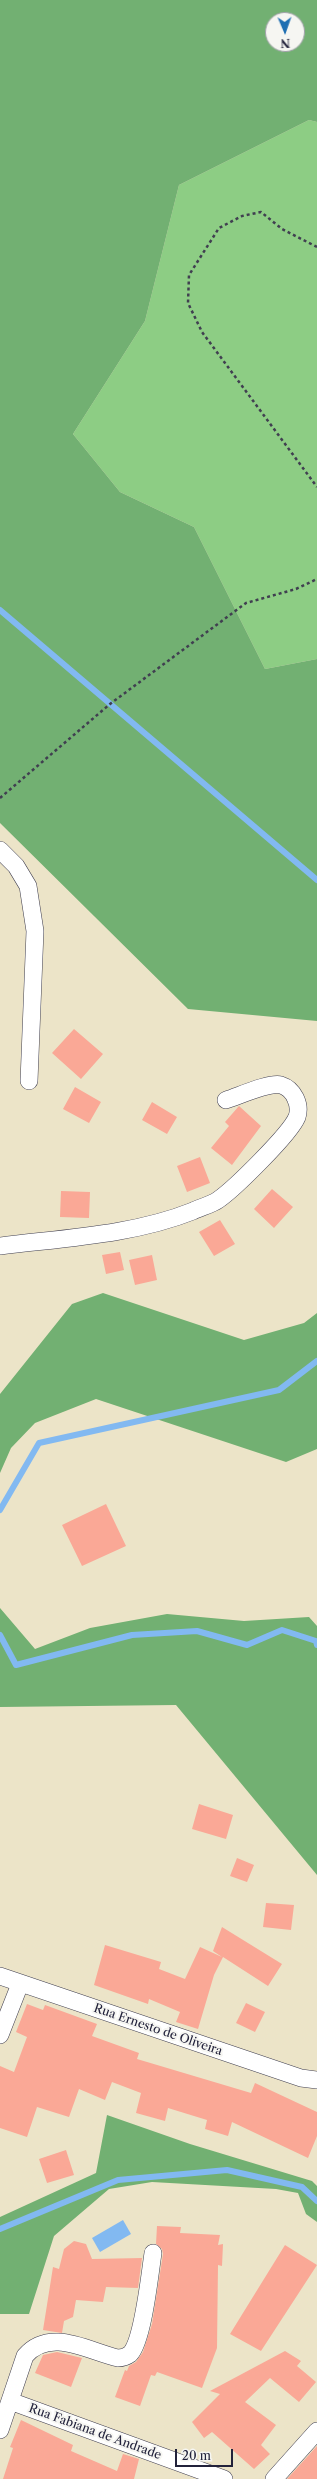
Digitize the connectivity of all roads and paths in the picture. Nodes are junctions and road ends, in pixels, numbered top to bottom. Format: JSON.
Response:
{"nodes":[{"id":1,"x":317,"y":247,"type":"edge"},
{"id":2,"x":317,"y":487,"type":"edge"},
{"id":3,"x":317,"y":579,"type":"edge"},
{"id":4,"x":0,"y":798,"type":"edge"},
{"id":5,"x":0,"y":850,"type":"edge"},
{"id":6,"x":29,"y":1081,"type":"dead end"},
{"id":7,"x":226,"y":1100,"type":"dead end"},
{"id":8,"x":0,"y":1246,"type":"edge"},
{"id":9,"x":0,"y":1976,"type":"edge"},
{"id":10,"x":20,"y":1984,"type":"junction"},
{"id":11,"x":0,"y":2035,"type":"edge"},
{"id":12,"x":317,"y":2080,"type":"edge"},
{"id":13,"x":153,"y":2253,"type":"dead end"},
{"id":14,"x":10,"y":2401,"type":"junction"},
{"id":15,"x":0,"y":2430,"type":"edge"},
{"id":16,"x":317,"y":2431,"type":"edge"},
{"id":17,"x":224,"y":2479,"type":"edge"},
{"id":18,"x":274,"y":2479,"type":"edge"}],
"edges":[{"from":1,"to":2,"type":"path"},
{"from":3,"to":4,"type":"path"},
{"from":5,"to":6,"type":"street"},
{"from":7,"to":8,"type":"street"},
{"from":9,"to":10,"type":"street","name":"Rua Ernesto de Oliveira"},
{"from":10,"to":11,"type":"street"},
{"from":10,"to":12,"type":"street","name":"Rua Ernesto de Oliveira"},
{"from":13,"to":14,"type":"street"},
{"from":14,"to":15,"type":"street"},
{"from":14,"to":17,"type":"street","name":"Rua Fabiana de Andrade"},
{"from":16,"to":18,"type":"street"}]}
